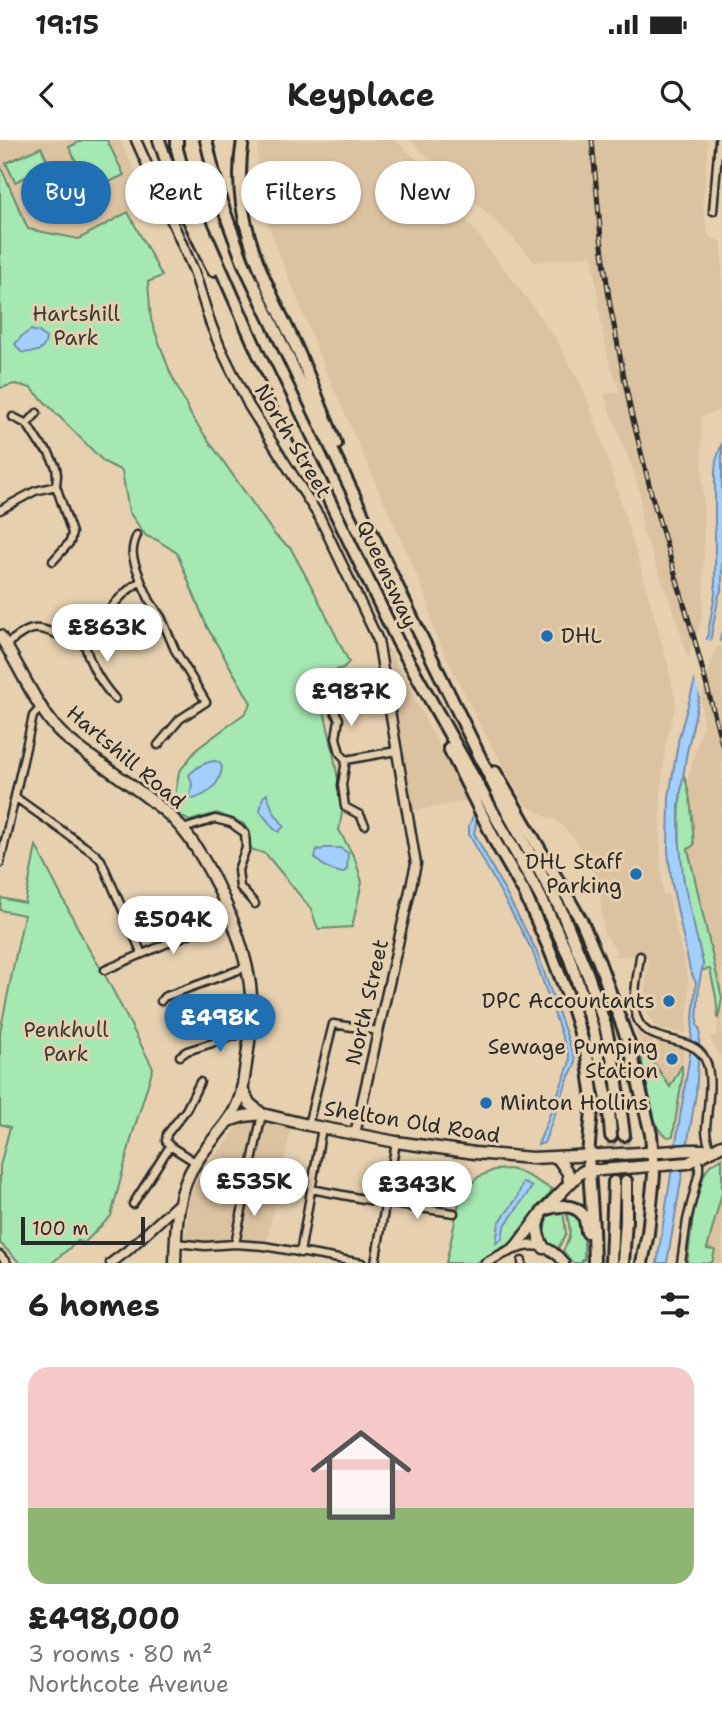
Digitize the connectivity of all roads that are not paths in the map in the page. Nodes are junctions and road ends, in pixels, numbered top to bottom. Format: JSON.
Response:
{"nodes":[{"id":1,"x":136,"y":140,"type":"edge"},
{"id":2,"x":159,"y":140,"type":"edge"},
{"id":3,"x":177,"y":140,"type":"edge"},
{"id":4,"x":206,"y":140,"type":"edge"},
{"id":5,"x":243,"y":140,"type":"edge"},
{"id":6,"x":719,"y":140,"type":"edge"},
{"id":7,"x":713,"y":211,"type":"dead end"},
{"id":8,"x":258,"y":353,"type":"junction"},
{"id":9,"x":37,"y":413,"type":"dead end"},
{"id":10,"x":13,"y":416,"type":"dead end"},
{"id":11,"x":27,"y":424,"type":"junction"},
{"id":12,"x":56,"y":486,"type":"junction"},
{"id":13,"x":0,"y":510,"type":"edge"},
{"id":14,"x":136,"y":535,"type":"dead end"},
{"id":15,"x":375,"y":541,"type":"junction"},
{"id":16,"x":53,"y":561,"type":"dead end"},
{"id":17,"x":141,"y":581,"type":"junction"},
{"id":18,"x":417,"y":628,"type":"junction"},
{"id":19,"x":83,"y":636,"type":"junction"},
{"id":20,"x":3,"y":640,"type":"edge"},
{"id":21,"x":398,"y":642,"type":"junction"},
{"id":22,"x":343,"y":695,"type":"dead end"},
{"id":23,"x":115,"y":699,"type":"dead end"},
{"id":24,"x":42,"y":706,"type":"junction"},
{"id":25,"x":158,"y":745,"type":"dead end"},
{"id":26,"x":396,"y":751,"type":"junction"},
{"id":27,"x":346,"y":760,"type":"junction"},
{"id":28,"x":15,"y":797,"type":"junction"},
{"id":29,"x":365,"y":825,"type":"dead end"},
{"id":30,"x":183,"y":829,"type":"junction"},
{"id":31,"x":0,"y":863,"type":"edge"},
{"id":32,"x":255,"y":904,"type":"dead end"},
{"id":33,"x":231,"y":916,"type":"junction"},
{"id":34,"x":142,"y":954,"type":"junction"},
{"id":35,"x":640,"y":956,"type":"dead end"},
{"id":36,"x":247,"y":967,"type":"junction"},
{"id":37,"x":105,"y":970,"type":"dead end"},
{"id":38,"x":161,"y":1001,"type":"dead end"},
{"id":39,"x":250,"y":1031,"type":"junction"},
{"id":40,"x":379,"y":1031,"type":"junction"},
{"id":41,"x":180,"y":1056,"type":"dead end"},
{"id":42,"x":200,"y":1082,"type":"dead end"},
{"id":43,"x":242,"y":1088,"type":"junction"},
{"id":44,"x":262,"y":1114,"type":"junction"},
{"id":45,"x":228,"y":1122,"type":"junction"},
{"id":46,"x":308,"y":1125,"type":"junction"},
{"id":47,"x":321,"y":1128,"type":"junction"},
{"id":48,"x":355,"y":1134,"type":"junction"},
{"id":49,"x":624,"y":1135,"type":"tunnel mouth"},
{"id":50,"x":611,"y":1136,"type":"tunnel mouth"},
{"id":51,"x":396,"y":1142,"type":"junction"},
{"id":52,"x":722,"y":1145,"type":"edge"},
{"id":53,"x":170,"y":1146,"type":"junction"},
{"id":54,"x":711,"y":1150,"type":"junction"},
{"id":55,"x":696,"y":1152,"type":"junction"},
{"id":56,"x":652,"y":1153,"type":"junction"},
{"id":57,"x":588,"y":1155,"type":"junction"},
{"id":58,"x":557,"y":1157,"type":"junction"},
{"id":59,"x":195,"y":1162,"type":"junction"},
{"id":60,"x":658,"y":1165,"type":"junction"},
{"id":61,"x":594,"y":1170,"type":"junction"},
{"id":62,"x":569,"y":1183,"type":"junction"},
{"id":63,"x":311,"y":1189,"type":"junction"},
{"id":64,"x":133,"y":1203,"type":"dead end"},
{"id":65,"x":179,"y":1203,"type":"junction"},
{"id":66,"x":385,"y":1203,"type":"junction"},
{"id":67,"x":543,"y":1211,"type":"junction"},
{"id":68,"x":454,"y":1213,"type":"dead end"},
{"id":69,"x":176,"y":1243,"type":"junction"},
{"id":70,"x":235,"y":1244,"type":"junction"},
{"id":71,"x":516,"y":1247,"type":"junction"},
{"id":72,"x":544,"y":1248,"type":"junction"},
{"id":73,"x":300,"y":1253,"type":"junction"},
{"id":74,"x":0,"y":1255,"type":"edge"},
{"id":75,"x":7,"y":1263,"type":"edge"},
{"id":76,"x":111,"y":1263,"type":"edge"},
{"id":77,"x":175,"y":1263,"type":"edge"},
{"id":78,"x":362,"y":1263,"type":"edge"},
{"id":79,"x":374,"y":1263,"type":"edge"},
{"id":80,"x":486,"y":1263,"type":"edge"},
{"id":81,"x":564,"y":1263,"type":"edge"},
{"id":82,"x":592,"y":1263,"type":"edge"},
{"id":83,"x":611,"y":1263,"type":"edge"},
{"id":84,"x":623,"y":1263,"type":"edge"},
{"id":85,"x":642,"y":1263,"type":"edge"},
{"id":86,"x":681,"y":1263,"type":"edge"}],
"edges":[{"from":1,"to":26,"type":"street","name":"North Street"},
{"from":2,"to":8,"type":"highway"},
{"from":3,"to":8,"type":"highway","name":"Queensway"},
{"from":4,"to":15,"type":"highway","name":"Queensway"},
{"from":5,"to":15,"type":"highway"},
{"from":6,"to":7,"type":"street"},
{"from":8,"to":21,"type":"highway","name":"Queensway"},
{"from":9,"to":11,"type":"street"},
{"from":10,"to":11,"type":"street"},
{"from":11,"to":12,"type":"street"},
{"from":12,"to":13,"type":"street"},
{"from":12,"to":16,"type":"street"},
{"from":14,"to":17,"type":"street"},
{"from":15,"to":18,"type":"highway","name":"Queensway"},
{"from":17,"to":19,"type":"street"},
{"from":17,"to":25,"type":"street"},
{"from":18,"to":49,"type":"highway","name":"Queensway"},
{"from":18,"to":56,"type":"highway"},
{"from":19,"to":20,"type":"street"},
{"from":19,"to":23,"type":"street"},
{"from":20,"to":24,"type":"main road","name":"Hartshill Road"},
{"from":21,"to":50,"type":"highway","name":"Queensway"},
{"from":21,"to":57,"type":"highway"},
{"from":22,"to":27,"type":"street"},
{"from":24,"to":28,"type":"street"},
{"from":24,"to":30,"type":"main road","name":"Hartshill Road"},
{"from":26,"to":27,"type":"street"},
{"from":26,"to":40,"type":"street","name":"North Street"},
{"from":27,"to":29,"type":"street"},
{"from":28,"to":31,"type":"street"},
{"from":28,"to":34,"type":"street"},
{"from":30,"to":32,"type":"street"},
{"from":30,"to":33,"type":"main road","name":"Hartshill Road"},
{"from":33,"to":34,"type":"street"},
{"from":33,"to":36,"type":"main road","name":"Hartshill Road"},
{"from":34,"to":37,"type":"street"},
{"from":35,"to":54,"type":"street"},
{"from":36,"to":38,"type":"street"},
{"from":36,"to":39,"type":"main road","name":"Hartshill Road"},
{"from":39,"to":41,"type":"street"},
{"from":39,"to":43,"type":"main road","name":"Hartshill Road"},
{"from":40,"to":46,"type":"street"},
{"from":40,"to":48,"type":"street","name":"North Street"},
{"from":42,"to":53,"type":"street"},
{"from":43,"to":44,"type":"main road"},
{"from":43,"to":45,"type":"main road","name":"Hartshill Road"},
{"from":44,"to":45,"type":"main road","name":"Shelton Old Road"},
{"from":44,"to":46,"type":"main road","name":"Shelton Old Road"},
{"from":44,"to":70,"type":"street"},
{"from":45,"to":59,"type":"main road","name":"Hartshill Road"},
{"from":46,"to":47,"type":"main road","name":"Shelton Old Road"},
{"from":47,"to":48,"type":"main road","name":"Shelton Old Road"},
{"from":47,"to":63,"type":"street"},
{"from":48,"to":51,"type":"main road","name":"Shelton Old Road"},
{"from":51,"to":58,"type":"main road","name":"Shelton Old Road"},
{"from":51,"to":66,"type":"street"},
{"from":52,"to":54,"type":"main road"},
{"from":53,"to":59,"type":"street"},
{"from":53,"to":64,"type":"street"},
{"from":54,"to":55,"type":"main road"},
{"from":55,"to":56,"type":"main road","name":"Shelton Old Road"},
{"from":55,"to":60,"type":"main road"},
{"from":55,"to":86,"type":"street"},
{"from":56,"to":57,"type":"main road","name":"Shelton Old Road","bridge":true},
{"from":56,"to":60,"type":"highway"},
{"from":57,"to":58,"type":"main road","name":"Shelton Old Road"},
{"from":57,"to":61,"type":"highway"},
{"from":58,"to":62,"type":"main road"},
{"from":59,"to":65,"type":"main road","name":"Hartshill Road"},
{"from":60,"to":61,"type":"main road","bridge":true},
{"from":60,"to":85,"type":"highway"},
{"from":61,"to":62,"type":"main road"},
{"from":61,"to":82,"type":"highway"},
{"from":62,"to":67,"type":"main road"},
{"from":63,"to":66,"type":"street"},
{"from":63,"to":73,"type":"street"},
{"from":65,"to":69,"type":"main road","name":"Hartshill Road"},
{"from":65,"to":76,"type":"street"},
{"from":66,"to":68,"type":"street"},
{"from":66,"to":79,"type":"street"},
{"from":67,"to":71,"type":"main road"},
{"from":67,"to":72,"type":"main road"},
{"from":67,"to":82,"type":"highway"},
{"from":69,"to":70,"type":"street"},
{"from":69,"to":77,"type":"main road","name":"Hartshill Road"},
{"from":70,"to":73,"type":"street"},
{"from":71,"to":72,"type":"street"},
{"from":71,"to":80,"type":"street"},
{"from":72,"to":81,"type":"street"},
{"from":73,"to":78,"type":"street"},
{"from":74,"to":75,"type":"street"},
{"from":83,"to":84,"type":"highway"}]}
